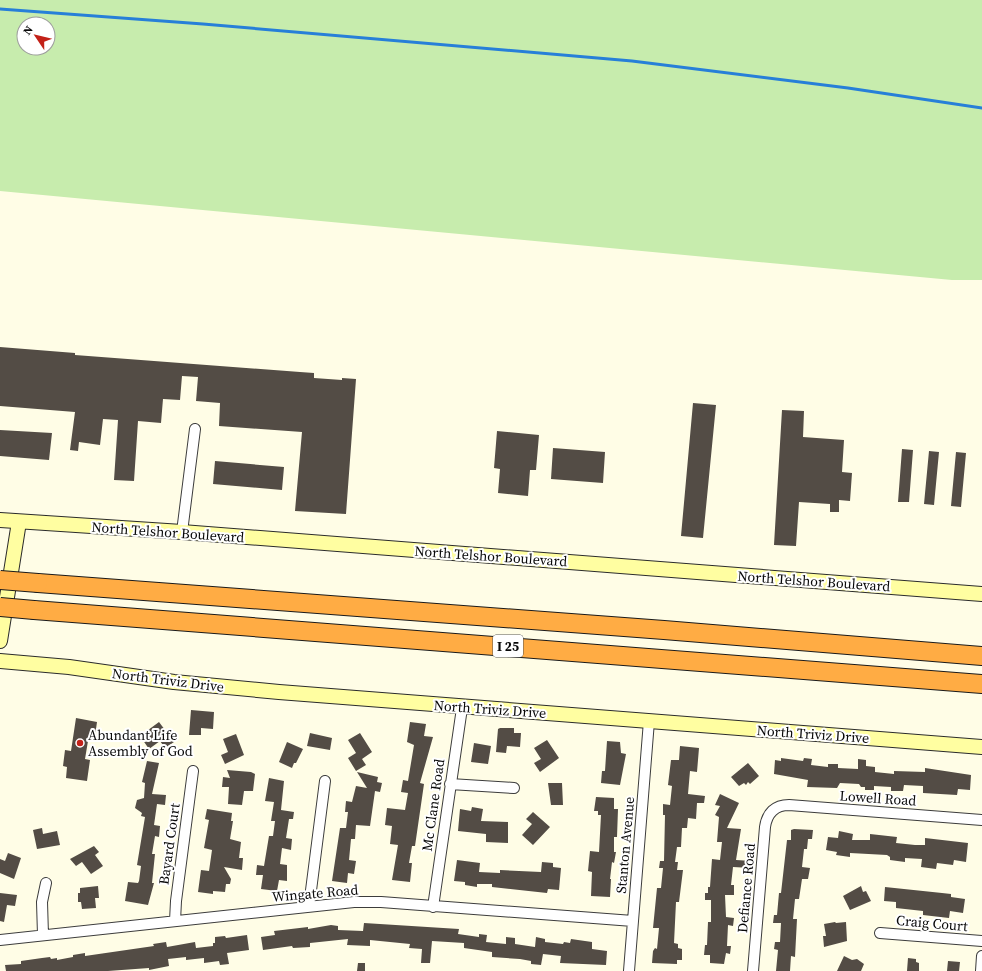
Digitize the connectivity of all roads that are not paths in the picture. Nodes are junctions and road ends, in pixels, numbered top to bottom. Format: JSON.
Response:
{"nodes":[{"id":1,"x":195,"y":429,"type":"dead end"},
{"id":2,"x":0,"y":520,"type":"edge"},
{"id":3,"x":19,"y":522,"type":"junction"},
{"id":4,"x":182,"y":532,"type":"junction"},
{"id":5,"x":0,"y":580,"type":"edge"},
{"id":6,"x":982,"y":594,"type":"edge"},
{"id":7,"x":0,"y":607,"type":"edge"},
{"id":8,"x":0,"y":642,"type":"edge"},
{"id":9,"x":982,"y":656,"type":"edge"},
{"id":10,"x":0,"y":662,"type":"edge"},
{"id":11,"x":982,"y":684,"type":"edge"},
{"id":12,"x":462,"y":708,"type":"junction"},
{"id":13,"x":649,"y":721,"type":"junction"},
{"id":14,"x":982,"y":747,"type":"edge"},
{"id":15,"x":193,"y":771,"type":"dead end"},
{"id":16,"x":325,"y":781,"type":"dead end"},
{"id":17,"x":450,"y":784,"type":"junction"},
{"id":18,"x":514,"y":788,"type":"dead end"},
{"id":19,"x":770,"y":806,"type":"joint"},
{"id":20,"x":982,"y":820,"type":"edge"},
{"id":21,"x":46,"y":883,"type":"dead end"},
{"id":22,"x":309,"y":906,"type":"junction"},
{"id":23,"x":433,"y":907,"type":"junction"},
{"id":24,"x":175,"y":921,"type":"junction"},
{"id":25,"x":633,"y":921,"type":"junction"},
{"id":26,"x":880,"y":932,"type":"dead end"},
{"id":27,"x":43,"y":935,"type":"junction"},
{"id":28,"x":0,"y":940,"type":"edge"},
{"id":29,"x":982,"y":941,"type":"edge"},
{"id":30,"x":982,"y":956,"type":"edge"},
{"id":31,"x":629,"y":971,"type":"edge"},
{"id":32,"x":753,"y":971,"type":"edge"},
{"id":33,"x":981,"y":971,"type":"edge"}],
"edges":[{"from":1,"to":4,"type":"street"},
{"from":2,"to":3,"type":"main road","name":"North Telshor Boulevard"},
{"from":3,"to":4,"type":"main road","name":"North Telshor Boulevard"},
{"from":3,"to":8,"type":"main road"},
{"from":4,"to":6,"type":"main road","name":"North Telshor Boulevard"},
{"from":5,"to":9,"type":"highway","number":"I 25","bridge":true},
{"from":7,"to":11,"type":"highway","number":"I 25","bridge":true},
{"from":10,"to":12,"type":"main road","name":"North Triviz Drive"},
{"from":12,"to":13,"type":"main road","name":"North Triviz Drive"},
{"from":12,"to":17,"type":"street","name":"Mc Clane Road"},
{"from":13,"to":14,"type":"main road","name":"North Triviz Drive"},
{"from":13,"to":25,"type":"street","name":"Stanton Avenue"},
{"from":15,"to":24,"type":"street","name":"Bayard Court"},
{"from":16,"to":22,"type":"street"},
{"from":17,"to":18,"type":"street"},
{"from":17,"to":23,"type":"street","name":"Mc Clane Road"},
{"from":19,"to":20,"type":"street","name":"Lowell Road"},
{"from":19,"to":32,"type":"street","name":"Defiance Road"},
{"from":21,"to":27,"type":"street"},
{"from":22,"to":23,"type":"street","name":"Wingate Road"},
{"from":22,"to":24,"type":"street","name":"Wingate Road"},
{"from":23,"to":25,"type":"street","name":"Wingate Road"},
{"from":24,"to":27,"type":"street","name":"Wingate Road"},
{"from":25,"to":31,"type":"street","name":"Stanton Avenue"},
{"from":26,"to":29,"type":"street","name":"Craig Court"},
{"from":27,"to":28,"type":"street","name":"Wingate Road"},
{"from":30,"to":33,"type":"street"}]}
